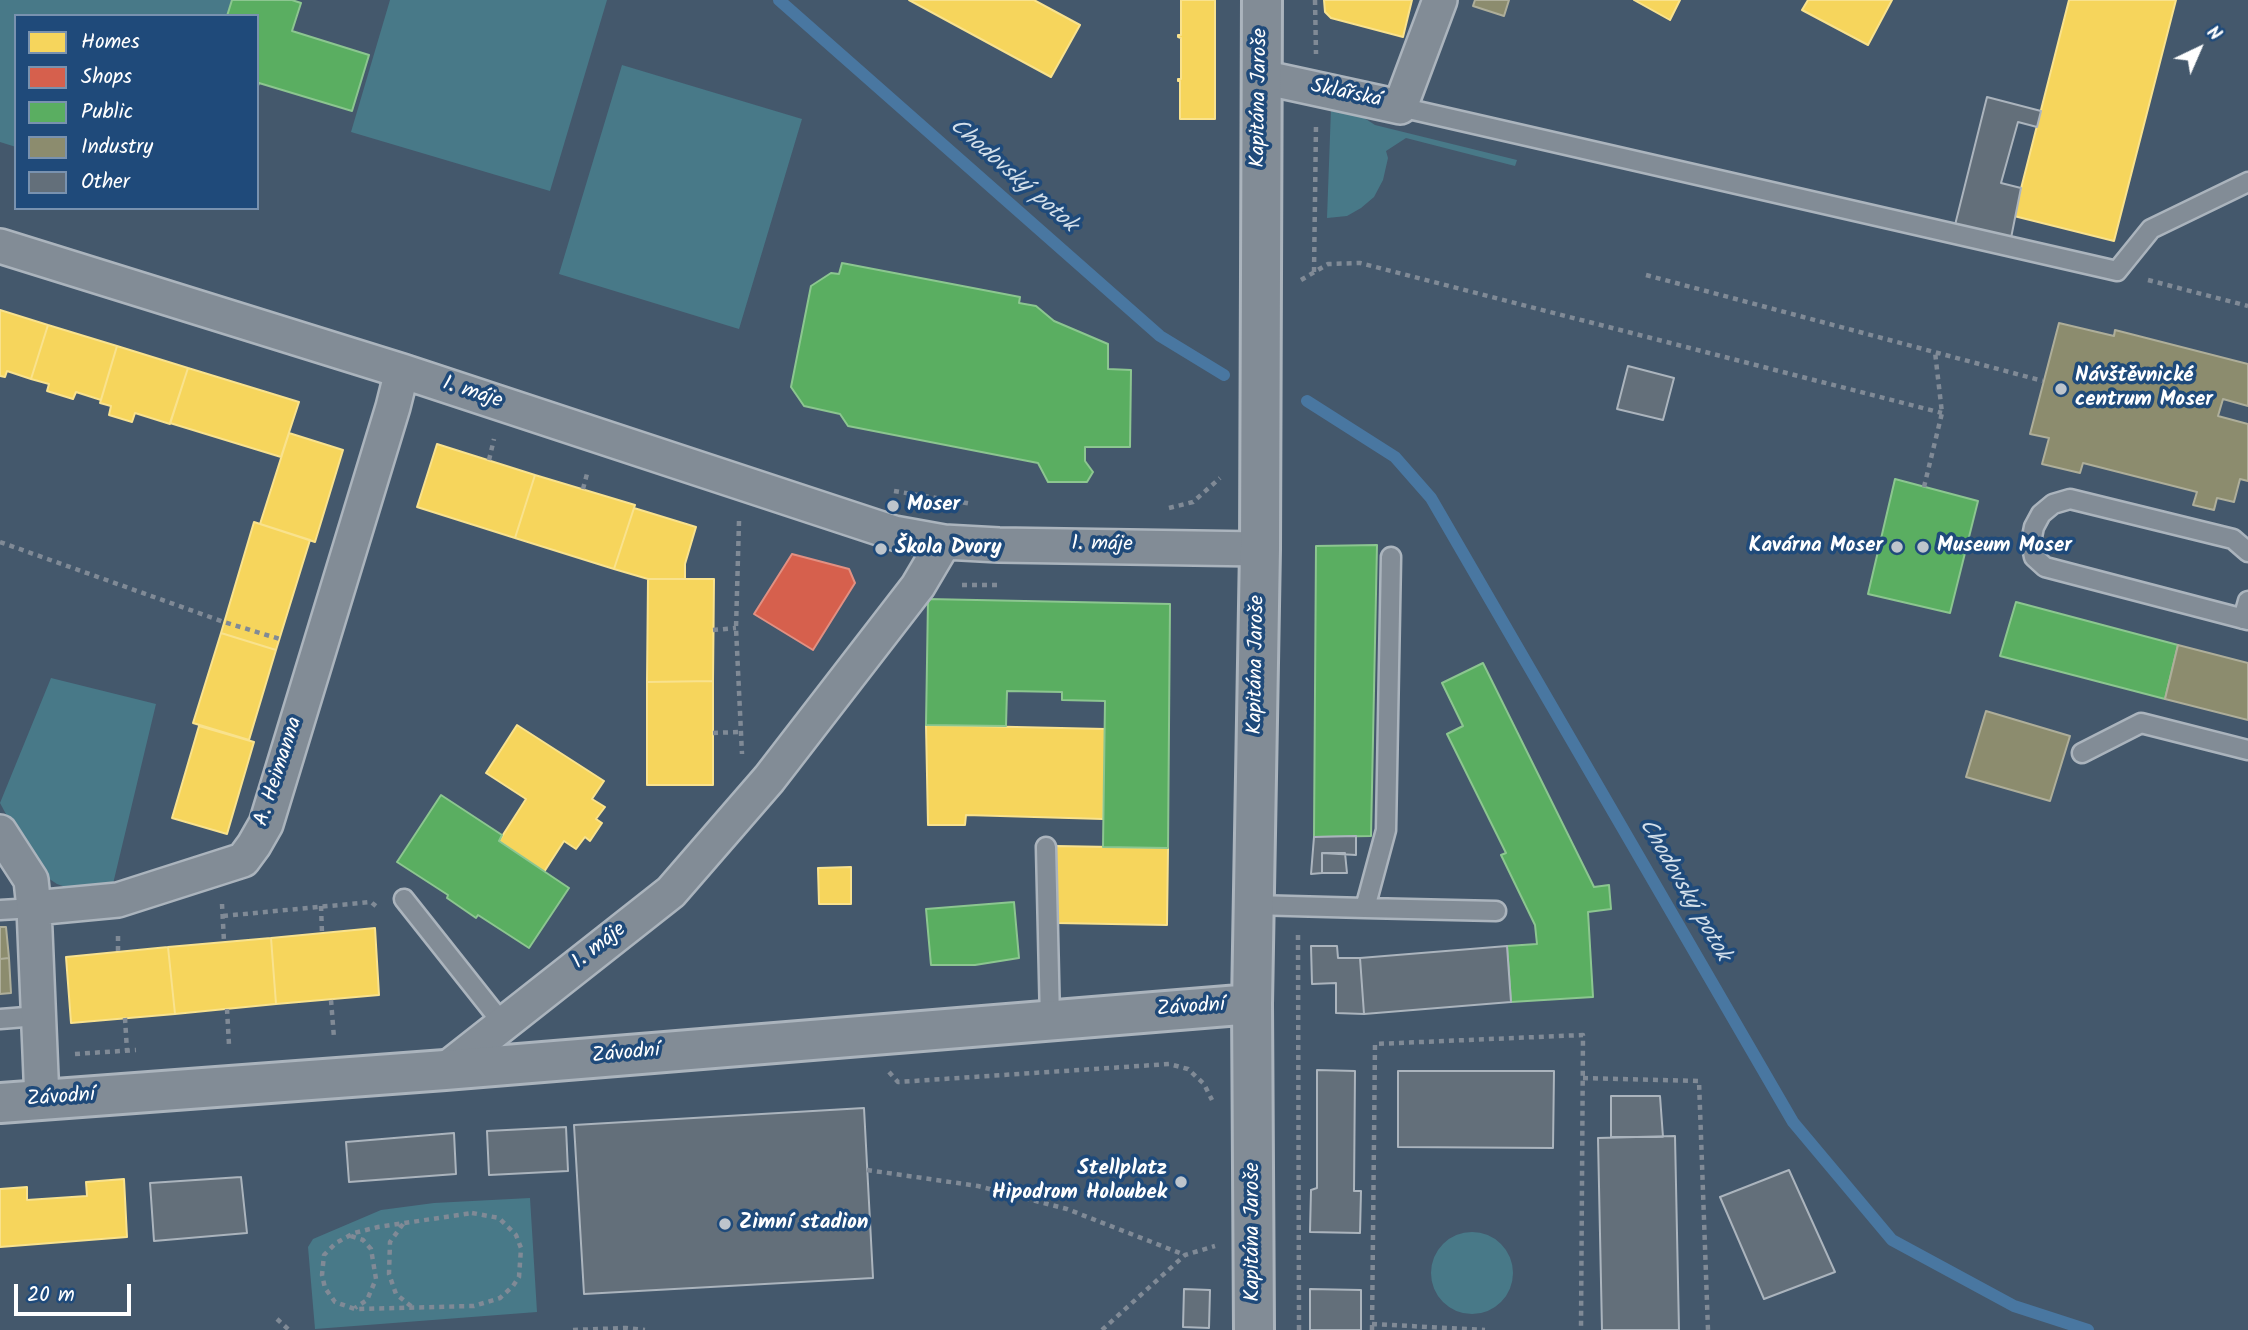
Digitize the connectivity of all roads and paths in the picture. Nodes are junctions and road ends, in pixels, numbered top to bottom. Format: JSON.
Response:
{"nodes":[{"id":1,"x":1262,"y":0,"type":"edge"},
{"id":2,"x":1315,"y":0,"type":"edge"},
{"id":3,"x":1440,"y":0,"type":"edge"},
{"id":4,"x":1262,"y":77,"type":"junction"},
{"id":5,"x":1317,"y":89,"type":"junction"},
{"id":6,"x":1400,"y":107,"type":"junction"},
{"id":7,"x":2248,"y":182,"type":"edge"},
{"id":8,"x":0,"y":246,"type":"edge"},
{"id":9,"x":2117,"y":271,"type":"junction"},
{"id":10,"x":1314,"y":272,"type":"junction"},
{"id":11,"x":1646,"y":275,"type":"dead end"},
{"id":12,"x":1302,"y":278,"type":"dead end"},
{"id":13,"x":2248,"y":306,"type":"edge"},
{"id":14,"x":1935,"y":352,"type":"junction"},
{"id":15,"x":402,"y":371,"type":"junction"},
{"id":16,"x":2043,"y":381,"type":"dead end"},
{"id":17,"x":1942,"y":413,"type":"junction"},
{"id":18,"x":482,"y":434,"type":"dead end"},
{"id":19,"x":494,"y":438,"type":"junction"},
{"id":20,"x":506,"y":442,"type":"dead end"},
{"id":21,"x":489,"y":460,"type":"dead end"},
{"id":22,"x":577,"y":464,"type":"dead end"},
{"id":23,"x":1225,"y":472,"type":"dead end"},
{"id":24,"x":740,"y":482,"type":"junction"},
{"id":25,"x":1924,"y":487,"type":"dead end"},
{"id":26,"x":583,"y":489,"type":"dead end"},
{"id":27,"x":886,"y":490,"type":"dead end"},
{"id":28,"x":973,"y":504,"type":"dead end"},
{"id":29,"x":1160,"y":508,"type":"dead end"},
{"id":30,"x":0,"y":542,"type":"edge"},
{"id":31,"x":944,"y":542,"type":"junction"},
{"id":32,"x":1260,"y":549,"type":"junction"},
{"id":33,"x":2248,"y":552,"type":"edge"},
{"id":34,"x":1391,"y":557,"type":"dead end"},
{"id":35,"x":1010,"y":585,"type":"dead end"},
{"id":36,"x":918,"y":586,"type":"junction"},
{"id":37,"x":2248,"y":601,"type":"edge"},
{"id":38,"x":2246,"y":619,"type":"edge"},
{"id":39,"x":736,"y":628,"type":"junction"},
{"id":40,"x":713,"y":630,"type":"dead end"},
{"id":41,"x":318,"y":652,"type":"junction"},
{"id":42,"x":740,"y":732,"type":"junction"},
{"id":43,"x":713,"y":733,"type":"dead end"},
{"id":44,"x":2248,"y":750,"type":"edge"},
{"id":45,"x":2082,"y":752,"type":"dead end"},
{"id":46,"x":746,"y":806,"type":"junction"},
{"id":47,"x":0,"y":832,"type":"edge"},
{"id":48,"x":1046,"y":847,"type":"dead end"},
{"id":49,"x":404,"y":899,"type":"dead end"},
{"id":50,"x":1253,"y":905,"type":"junction"},
{"id":51,"x":321,"y":906,"type":"junction"},
{"id":52,"x":34,"y":908,"type":"junction"},
{"id":53,"x":1365,"y":908,"type":"junction"},
{"id":54,"x":0,"y":910,"type":"edge"},
{"id":55,"x":1496,"y":911,"type":"dead end"},
{"id":56,"x":383,"y":912,"type":"dead end"},
{"id":57,"x":223,"y":915,"type":"dead end"},
{"id":58,"x":322,"y":933,"type":"dead end"},
{"id":59,"x":331,"y":1000,"type":"dead end"},
{"id":60,"x":1252,"y":1004,"type":"junction"},
{"id":61,"x":227,"y":1009,"type":"dead end"},
{"id":62,"x":38,"y":1016,"type":"junction"},
{"id":63,"x":125,"y":1018,"type":"dead end"},
{"id":64,"x":0,"y":1019,"type":"edge"},
{"id":65,"x":1050,"y":1020,"type":"junction"},
{"id":66,"x":503,"y":1024,"type":"junction"},
{"id":67,"x":321,"y":1039,"type":"dead end"},
{"id":68,"x":217,"y":1045,"type":"dead end"},
{"id":69,"x":140,"y":1050,"type":"dead end"},
{"id":70,"x":127,"y":1051,"type":"junction"},
{"id":71,"x":40,"y":1056,"type":"junction"},
{"id":72,"x":445,"y":1070,"type":"junction"},
{"id":73,"x":1583,"y":1078,"type":"junction"},
{"id":74,"x":42,"y":1101,"type":"junction"},
{"id":75,"x":0,"y":1103,"type":"edge"},
{"id":76,"x":867,"y":1170,"type":"dead end"},
{"id":77,"x":404,"y":1223,"type":"junction"},
{"id":78,"x":350,"y":1235,"type":"junction"},
{"id":79,"x":1227,"y":1242,"type":"dead end"},
{"id":80,"x":1185,"y":1255,"type":"junction"},
{"id":81,"x":413,"y":1307,"type":"junction"},
{"id":82,"x":355,"y":1309,"type":"junction"},
{"id":83,"x":277,"y":1319,"type":"dead end"},
{"id":84,"x":1372,"y":1327,"type":"edge"},
{"id":85,"x":289,"y":1330,"type":"edge"},
{"id":86,"x":573,"y":1330,"type":"edge"},
{"id":87,"x":645,"y":1330,"type":"edge"},
{"id":88,"x":1102,"y":1330,"type":"edge"},
{"id":89,"x":1254,"y":1330,"type":"edge"},
{"id":90,"x":1485,"y":1330,"type":"edge"},
{"id":91,"x":1581,"y":1330,"type":"edge"},
{"id":92,"x":1708,"y":1330,"type":"edge"}],
"edges":[{"from":1,"to":4,"type":"street","name":"Kapitána Jaroše"},
{"from":2,"to":5,"type":"path"},
{"from":3,"to":6,"type":"street","name":"Sklářská"},
{"from":4,"to":5,"type":"street","name":"Sklářská"},
{"from":4,"to":32,"type":"street","name":"Kapitána Jaroše"},
{"from":5,"to":6,"type":"street","name":"Sklářská"},
{"from":5,"to":10,"type":"path"},
{"from":6,"to":9,"type":"lane"},
{"from":7,"to":9,"type":"lane"},
{"from":8,"to":15,"type":"street","name":"1. máje"},
{"from":9,"to":13,"type":"path"},
{"from":10,"to":12,"type":"path"},
{"from":10,"to":17,"type":"path"},
{"from":11,"to":14,"type":"path"},
{"from":14,"to":16,"type":"path"},
{"from":14,"to":17,"type":"path"},
{"from":15,"to":24,"type":"street","name":"1. máje"},
{"from":15,"to":41,"type":"street","name":"A. Heimanna"},
{"from":17,"to":25,"type":"path"},
{"from":18,"to":19,"type":"path"},
{"from":19,"to":20,"type":"path"},
{"from":19,"to":21,"type":"path"},
{"from":22,"to":26,"type":"path"},
{"from":23,"to":29,"type":"path"},
{"from":24,"to":31,"type":"street","name":"1. máje"},
{"from":24,"to":39,"type":"path"},
{"from":27,"to":28,"type":"path"},
{"from":30,"to":41,"type":"path"},
{"from":31,"to":32,"type":"street","name":"1. máje"},
{"from":31,"to":36,"type":"street","name":"1. máje"},
{"from":32,"to":50,"type":"street","name":"Kapitána Jaroše"},
{"from":33,"to":38,"type":"lane"},
{"from":34,"to":53,"type":"lane"},
{"from":35,"to":36,"type":"path"},
{"from":36,"to":46,"type":"street","name":"1. máje"},
{"from":37,"to":38,"type":"lane"},
{"from":39,"to":40,"type":"path"},
{"from":39,"to":42,"type":"path"},
{"from":41,"to":52,"type":"street","name":"A. Heimanna"},
{"from":42,"to":43,"type":"path"},
{"from":42,"to":46,"type":"path"},
{"from":44,"to":45,"type":"lane"},
{"from":46,"to":66,"type":"street","name":"1. máje"},
{"from":47,"to":52,"type":"street"},
{"from":48,"to":65,"type":"lane"},
{"from":49,"to":66,"type":"lane"},
{"from":50,"to":53,"type":"lane"},
{"from":50,"to":60,"type":"street","name":"Kapitána Jaroše"},
{"from":51,"to":56,"type":"path"},
{"from":51,"to":57,"type":"path"},
{"from":51,"to":58,"type":"path"},
{"from":52,"to":54,"type":"lane"},
{"from":52,"to":62,"type":"street"},
{"from":53,"to":55,"type":"lane"},
{"from":59,"to":67,"type":"path"},
{"from":60,"to":65,"type":"street","name":"Závodní"},
{"from":60,"to":89,"type":"street","name":"Kapitána Jaroše"},
{"from":61,"to":68,"type":"path"},
{"from":62,"to":64,"type":"lane"},
{"from":62,"to":71,"type":"street"},
{"from":63,"to":70,"type":"path"},
{"from":65,"to":72,"type":"street","name":"Závodní"},
{"from":66,"to":72,"type":"street","name":"1. máje"},
{"from":69,"to":70,"type":"path"},
{"from":70,"to":71,"type":"path"},
{"from":71,"to":74,"type":"street"},
{"from":72,"to":74,"type":"street","name":"Závodní"},
{"from":73,"to":84,"type":"path"},
{"from":73,"to":91,"type":"path"},
{"from":73,"to":92,"type":"path"},
{"from":74,"to":75,"type":"street","name":"Závodní"},
{"from":76,"to":80,"type":"path"},
{"from":77,"to":78,"type":"path"},
{"from":77,"to":81,"type":"path"},
{"from":77,"to":81,"type":"path"},
{"from":78,"to":82,"type":"path"},
{"from":78,"to":82,"type":"path"},
{"from":79,"to":80,"type":"path"},
{"from":80,"to":88,"type":"path"},
{"from":81,"to":82,"type":"path"},
{"from":83,"to":85,"type":"path"},
{"from":84,"to":90,"type":"path"},
{"from":86,"to":87,"type":"path"}]}
